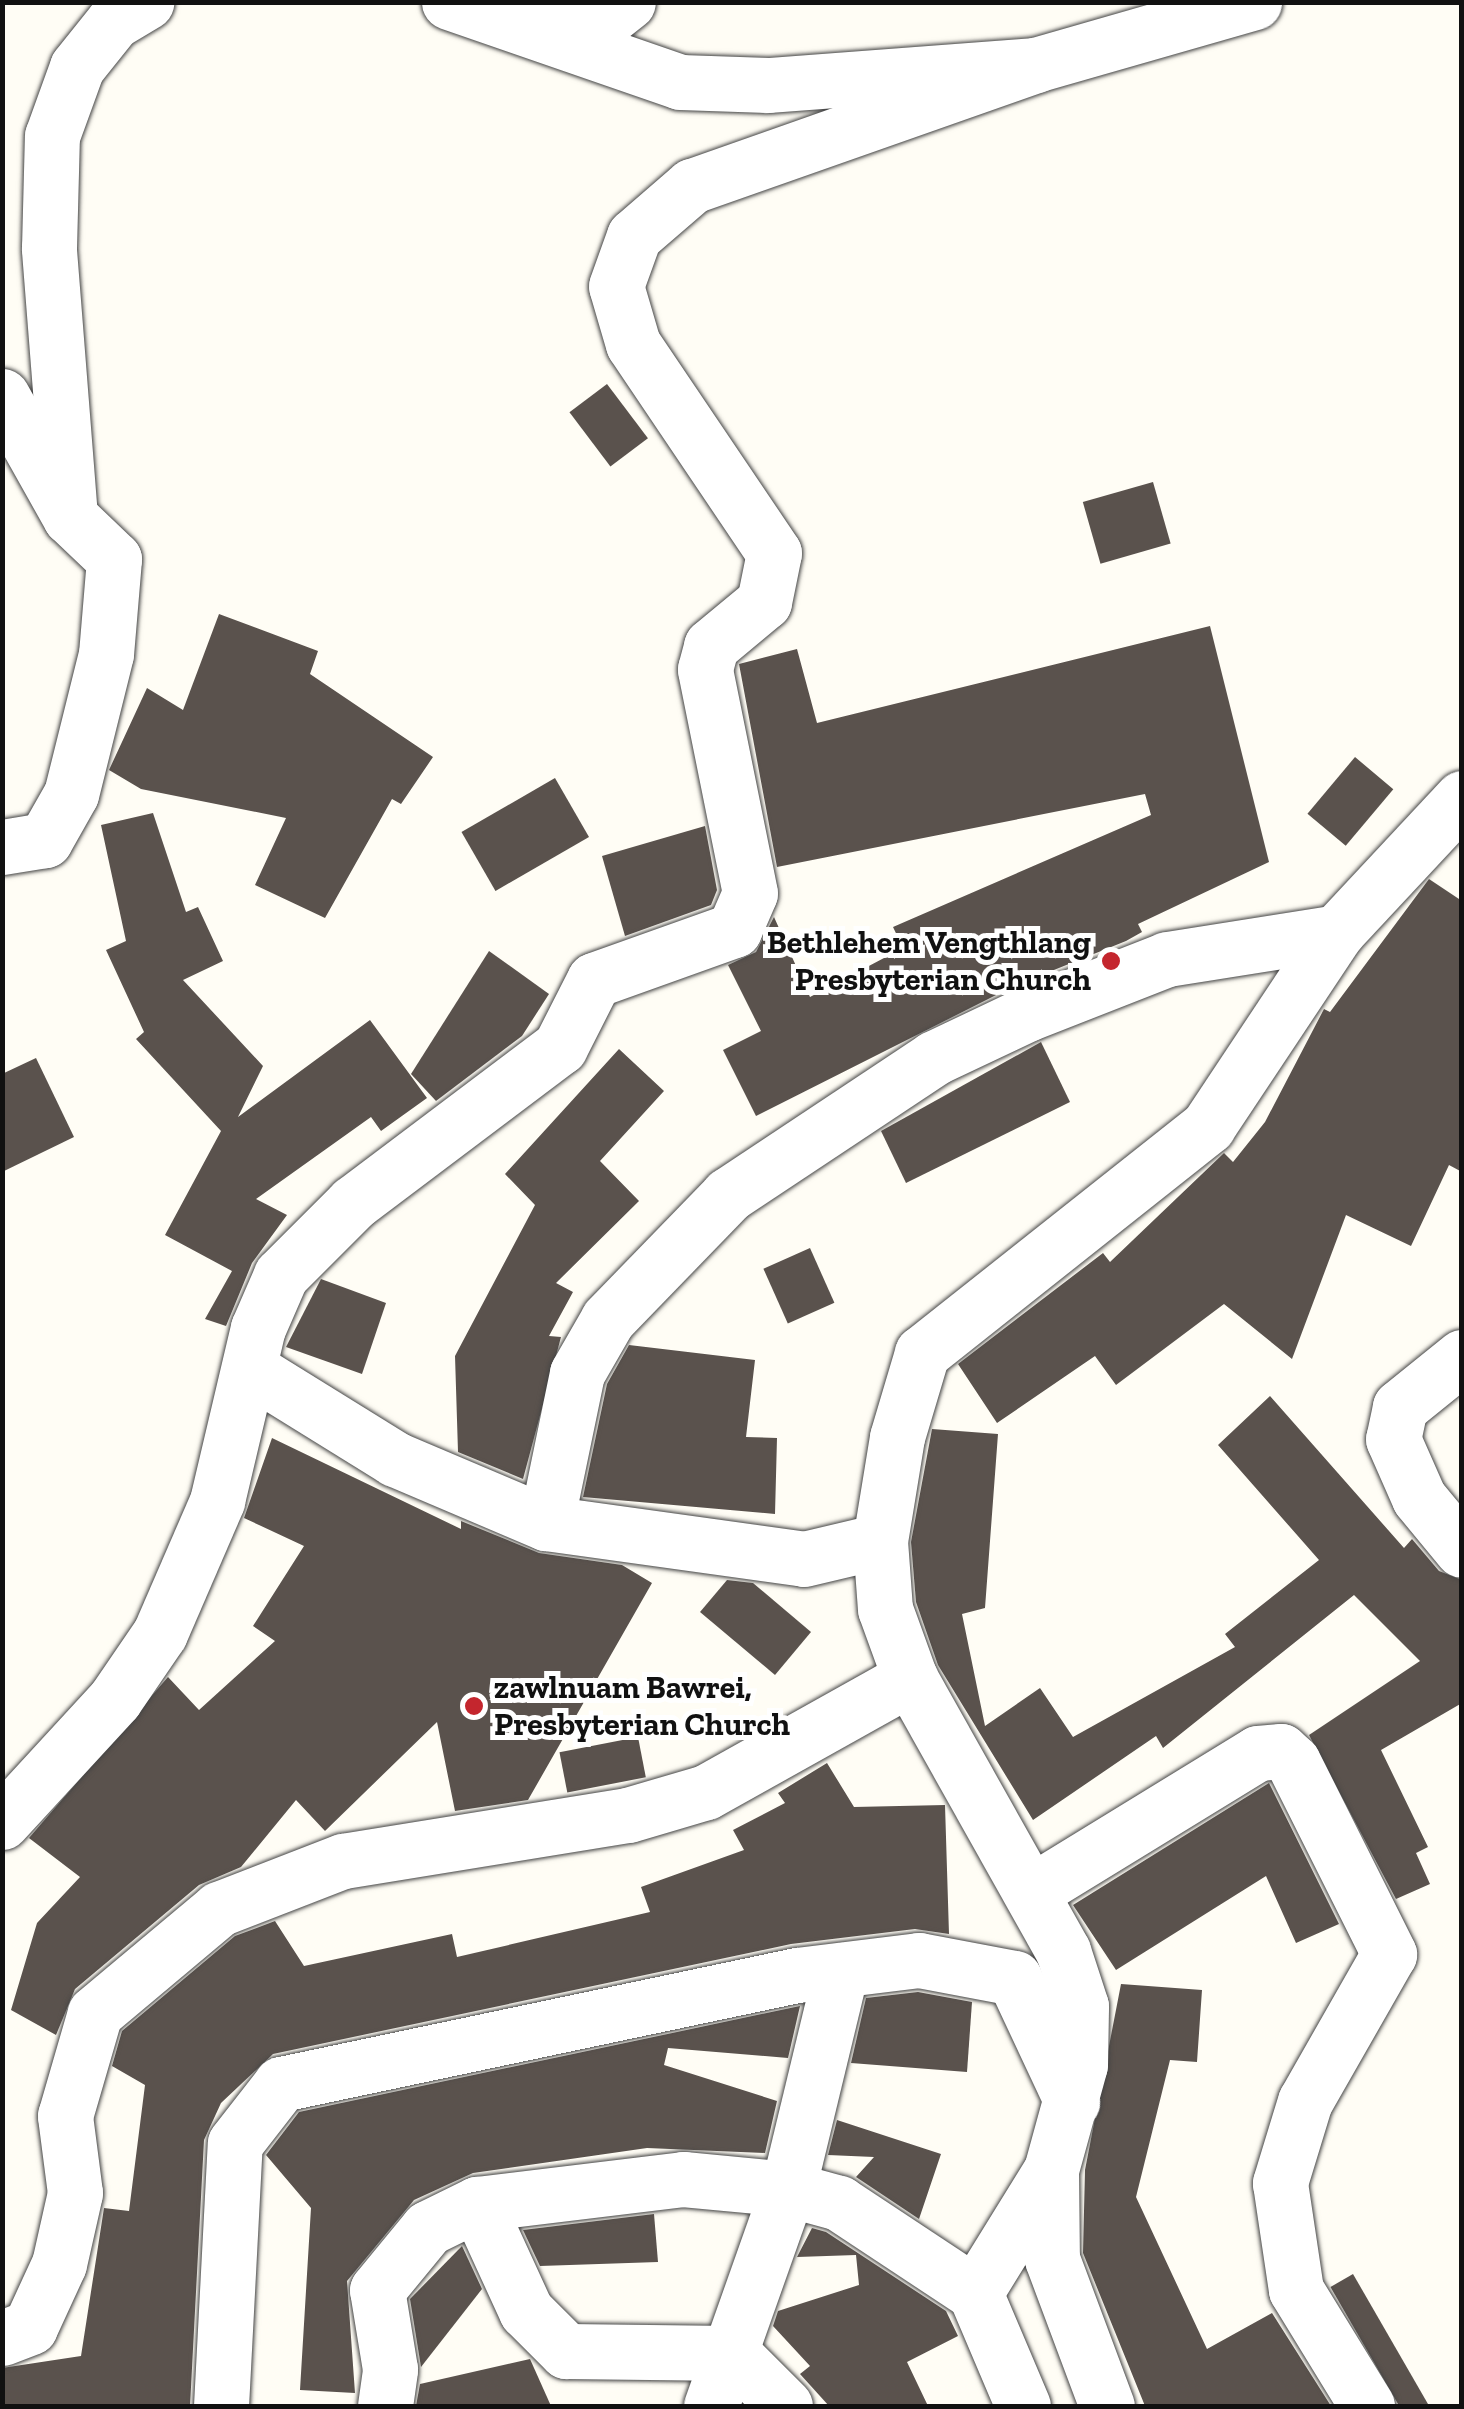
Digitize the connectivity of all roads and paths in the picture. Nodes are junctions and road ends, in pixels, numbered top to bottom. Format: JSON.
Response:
{"nodes":[{"id":1,"x":146,"y":2,"type":"edge"},
{"id":2,"x":449,"y":2,"type":"edge"},
{"id":3,"x":628,"y":2,"type":"edge"},
{"id":4,"x":1254,"y":2,"type":"edge"},
{"id":5,"x":522,"y":28,"type":"junction"},
{"id":6,"x":1035,"y":65,"type":"junction"},
{"id":7,"x":2,"y":396,"type":"edge"},
{"id":8,"x":70,"y":518,"type":"junction"},
{"id":9,"x":1462,"y":798,"type":"edge"},
{"id":10,"x":2,"y":847,"type":"edge"},
{"id":11,"x":1338,"y":932,"type":"junction"},
{"id":12,"x":1462,"y":1357,"type":"edge"},
{"id":13,"x":250,"y":1368,"type":"junction"},
{"id":14,"x":546,"y":1523,"type":"junction"},
{"id":15,"x":880,"y":1541,"type":"junction"},
{"id":16,"x":1462,"y":1550,"type":"edge"},
{"id":17,"x":910,"y":1678,"type":"junction"},
{"id":18,"x":2,"y":1822,"type":"edge"},
{"id":19,"x":1030,"y":1892,"type":"junction"},
{"id":20,"x":841,"y":1970,"type":"junction"},
{"id":21,"x":1072,"y":2102,"type":"junction"},
{"id":22,"x":1052,"y":2170,"type":"junction"},
{"id":23,"x":788,"y":2189,"type":"junction"},
{"id":24,"x":477,"y":2204,"type":"junction"},
{"id":25,"x":975,"y":2293,"type":"junction"},
{"id":26,"x":2,"y":2338,"type":"edge"},
{"id":27,"x":732,"y":2353,"type":"junction"},
{"id":28,"x":221,"y":2406,"type":"edge"},
{"id":29,"x":386,"y":2406,"type":"edge"},
{"id":30,"x":710,"y":2406,"type":"edge"},
{"id":31,"x":784,"y":2406,"type":"edge"},
{"id":32,"x":1023,"y":2406,"type":"edge"},
{"id":33,"x":1107,"y":2406,"type":"edge"},
{"id":34,"x":1367,"y":2406,"type":"edge"}],
"edges":[{"from":1,"to":8,"type":"street"},
{"from":2,"to":5,"type":"street"},
{"from":3,"to":5,"type":"street"},
{"from":4,"to":6,"type":"street"},
{"from":5,"to":6,"type":"street"},
{"from":6,"to":13,"type":"street"},
{"from":7,"to":8,"type":"street"},
{"from":8,"to":10,"type":"street"},
{"from":9,"to":11,"type":"street"},
{"from":11,"to":14,"type":"street"},
{"from":11,"to":15,"type":"street"},
{"from":12,"to":16,"type":"street"},
{"from":13,"to":14,"type":"street"},
{"from":13,"to":18,"type":"street"},
{"from":14,"to":15,"type":"street"},
{"from":15,"to":17,"type":"street"},
{"from":17,"to":19,"type":"street"},
{"from":17,"to":26,"type":"street"},
{"from":19,"to":21,"type":"street"},
{"from":19,"to":34,"type":"street"},
{"from":20,"to":21,"type":"street"},
{"from":20,"to":23,"type":"street"},
{"from":20,"to":28,"type":"street"},
{"from":21,"to":22,"type":"street"},
{"from":22,"to":25,"type":"street"},
{"from":22,"to":33,"type":"street"},
{"from":23,"to":24,"type":"street"},
{"from":23,"to":25,"type":"street"},
{"from":23,"to":27,"type":"street"},
{"from":24,"to":27,"type":"street"},
{"from":24,"to":29,"type":"street"},
{"from":25,"to":32,"type":"street"},
{"from":27,"to":30,"type":"street"},
{"from":27,"to":31,"type":"street"}]}
